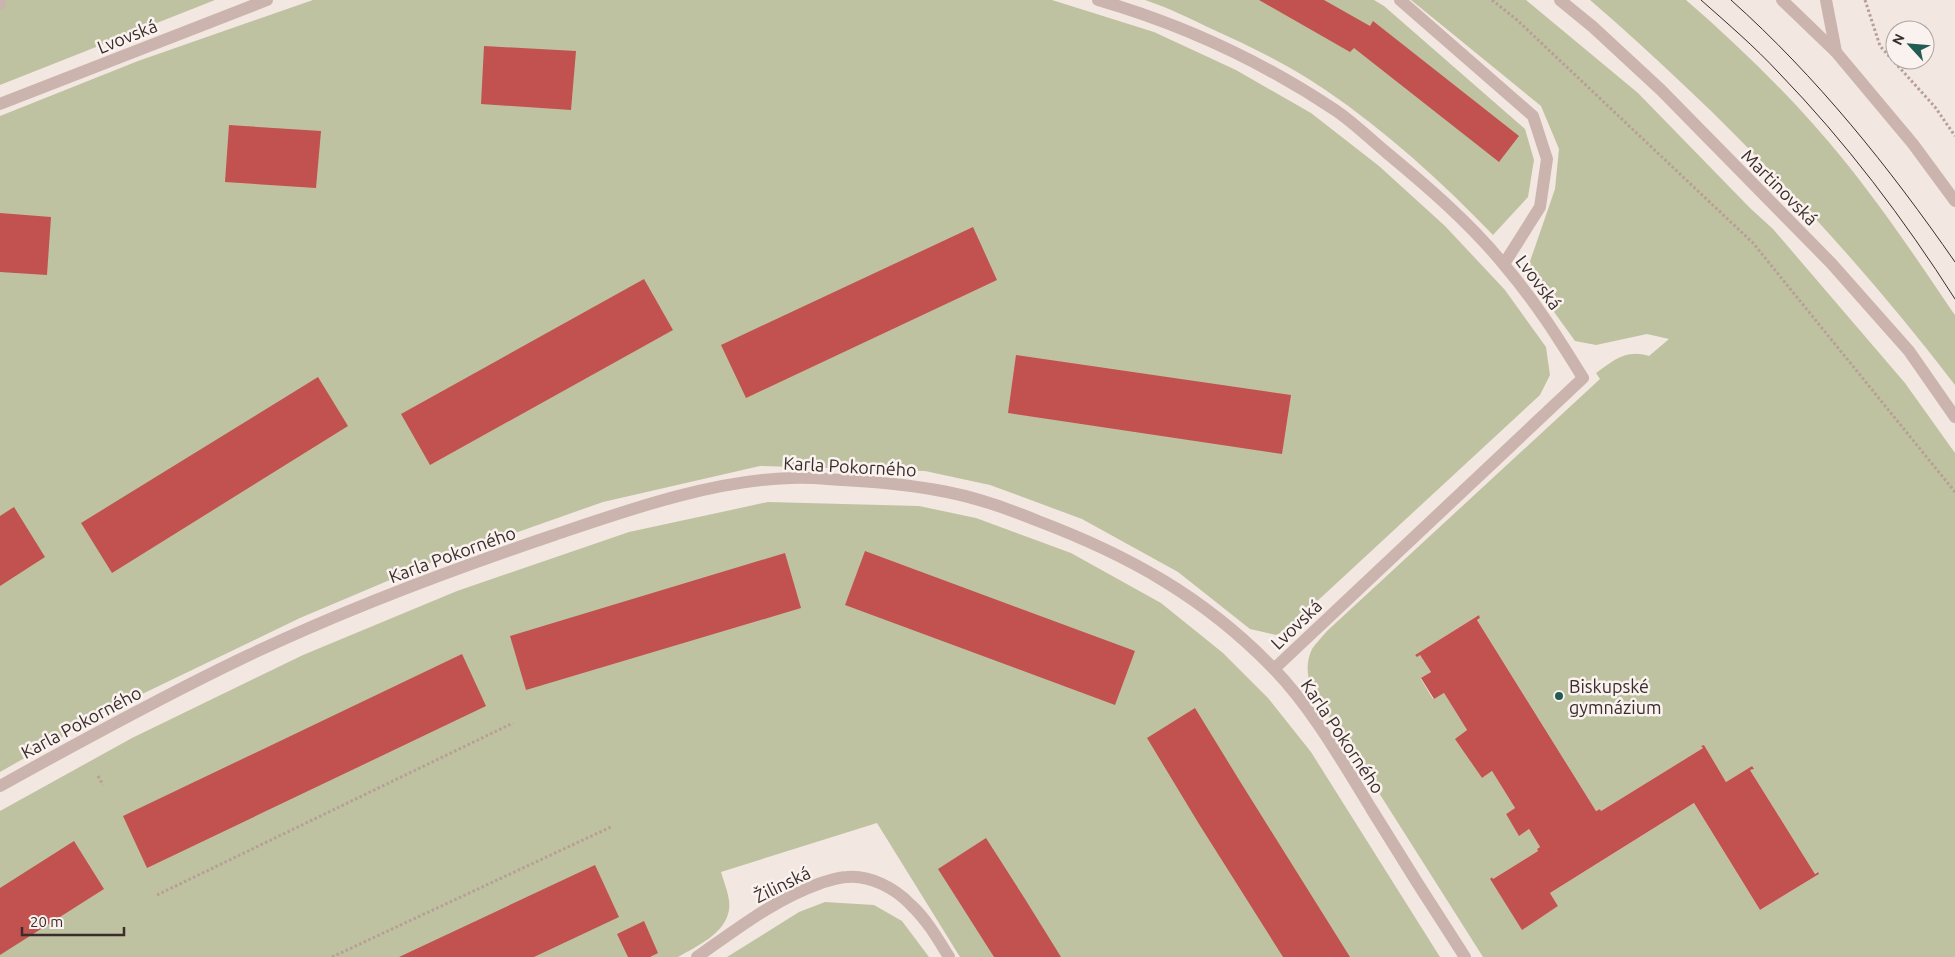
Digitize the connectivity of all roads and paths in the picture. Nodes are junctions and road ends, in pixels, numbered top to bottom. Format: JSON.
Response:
{"nodes":[{"id":1,"x":0,"y":0,"type":"edge"},
{"id":2,"x":267,"y":0,"type":"edge"},
{"id":3,"x":1098,"y":0,"type":"edge"},
{"id":4,"x":1400,"y":0,"type":"edge"},
{"id":5,"x":1492,"y":0,"type":"edge"},
{"id":6,"x":1560,"y":0,"type":"edge"},
{"id":7,"x":1782,"y":0,"type":"edge"},
{"id":8,"x":1826,"y":0,"type":"edge"},
{"id":9,"x":1865,"y":0,"type":"edge"},
{"id":10,"x":0,"y":4,"type":"edge"},
{"id":11,"x":1836,"y":52,"type":"junction"},
{"id":12,"x":0,"y":104,"type":"edge"},
{"id":13,"x":1955,"y":136,"type":"edge"},
{"id":14,"x":1955,"y":201,"type":"edge"},
{"id":15,"x":1504,"y":264,"type":"junction"},
{"id":16,"x":1955,"y":417,"type":"edge"},
{"id":17,"x":1955,"y":492,"type":"edge"},
{"id":18,"x":1274,"y":669,"type":"junction"},
{"id":19,"x":513,"y":723,"type":"dead end"},
{"id":20,"x":98,"y":776,"type":"dead end"},
{"id":21,"x":103,"y":785,"type":"dead end"},
{"id":22,"x":0,"y":786,"type":"edge"},
{"id":23,"x":613,"y":826,"type":"dead end"},
{"id":24,"x":157,"y":895,"type":"dead end"},
{"id":25,"x":332,"y":957,"type":"edge"},
{"id":26,"x":697,"y":957,"type":"edge"},
{"id":27,"x":949,"y":957,"type":"edge"},
{"id":28,"x":1465,"y":957,"type":"edge"}],
"edges":[{"from":1,"to":10,"type":"street"},
{"from":2,"to":12,"type":"street","name":"Lvovská"},
{"from":3,"to":15,"type":"street","name":"Lvovská"},
{"from":4,"to":15,"type":"street"},
{"from":5,"to":17,"type":"path"},
{"from":6,"to":16,"type":"street","name":"Martinovská"},
{"from":7,"to":11,"type":"street"},
{"from":8,"to":11,"type":"street"},
{"from":9,"to":13,"type":"path"},
{"from":11,"to":14,"type":"street"},
{"from":15,"to":18,"type":"street","name":"Lvovská"},
{"from":18,"to":22,"type":"street","name":"Karla Pokorného"},
{"from":18,"to":28,"type":"street","name":"Karla Pokorného"},
{"from":19,"to":24,"type":"path"},
{"from":20,"to":21,"type":"path"},
{"from":23,"to":25,"type":"path"},
{"from":26,"to":27,"type":"street","name":"Žilinská"}]}
